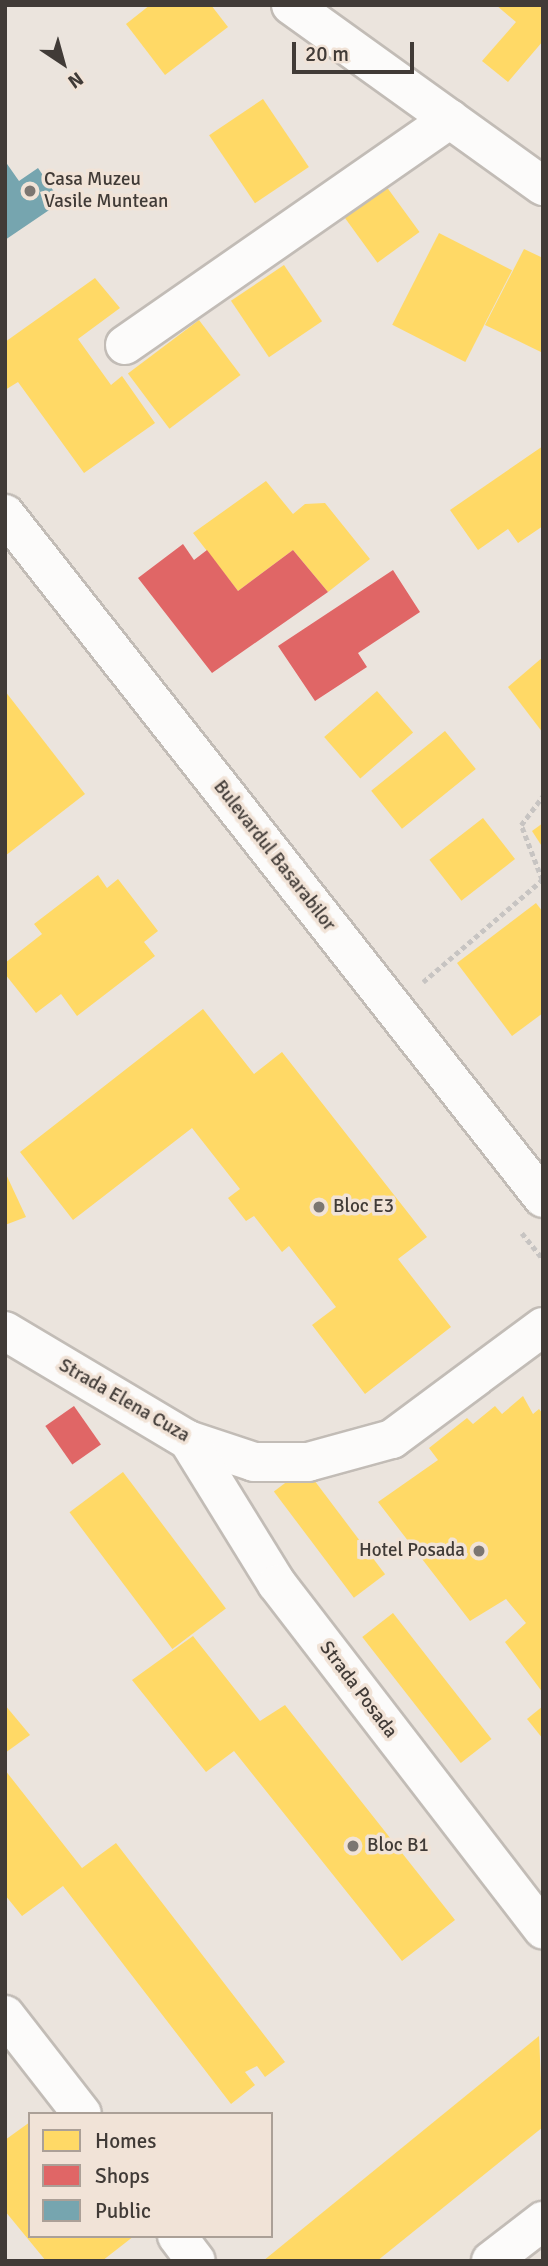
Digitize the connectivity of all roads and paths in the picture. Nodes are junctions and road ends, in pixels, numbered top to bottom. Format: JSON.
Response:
{"nodes":[{"id":1,"x":291,"y":5,"type":"edge"},
{"id":2,"x":450,"y":119,"type":"junction"},
{"id":3,"x":543,"y":186,"type":"edge"},
{"id":4,"x":125,"y":345,"type":"dead end"},
{"id":5,"x":5,"y":514,"type":"edge"},
{"id":6,"x":543,"y":796,"type":"edge"},
{"id":7,"x":393,"y":1007,"type":"junction"},
{"id":8,"x":543,"y":1198,"type":"edge"},
{"id":9,"x":543,"y":1327,"type":"edge"},
{"id":10,"x":5,"y":1331,"type":"edge"},
{"id":11,"x":188,"y":1440,"type":"junction"},
{"id":12,"x":543,"y":1930,"type":"edge"},
{"id":13,"x":5,"y":2015,"type":"edge"},
{"id":14,"x":80,"y":2112,"type":"edge"},
{"id":15,"x":543,"y":2221,"type":"edge"},
{"id":16,"x":491,"y":2261,"type":"edge"}],
"edges":[{"from":1,"to":2,"type":"street"},
{"from":2,"to":3,"type":"street"},
{"from":2,"to":4,"type":"street"},
{"from":5,"to":7,"type":"street","name":"Bulevardul Basarabilor"},
{"from":6,"to":7,"type":"path"},
{"from":7,"to":8,"type":"street","name":"Bulevardul Basarabilor"},
{"from":9,"to":11,"type":"street","name":"Strada Elena Cuza"},
{"from":10,"to":11,"type":"street","name":"Strada Elena Cuza"},
{"from":11,"to":12,"type":"street","name":"Strada Posada"},
{"from":13,"to":14,"type":"street"},
{"from":15,"to":16,"type":"street"}]}
